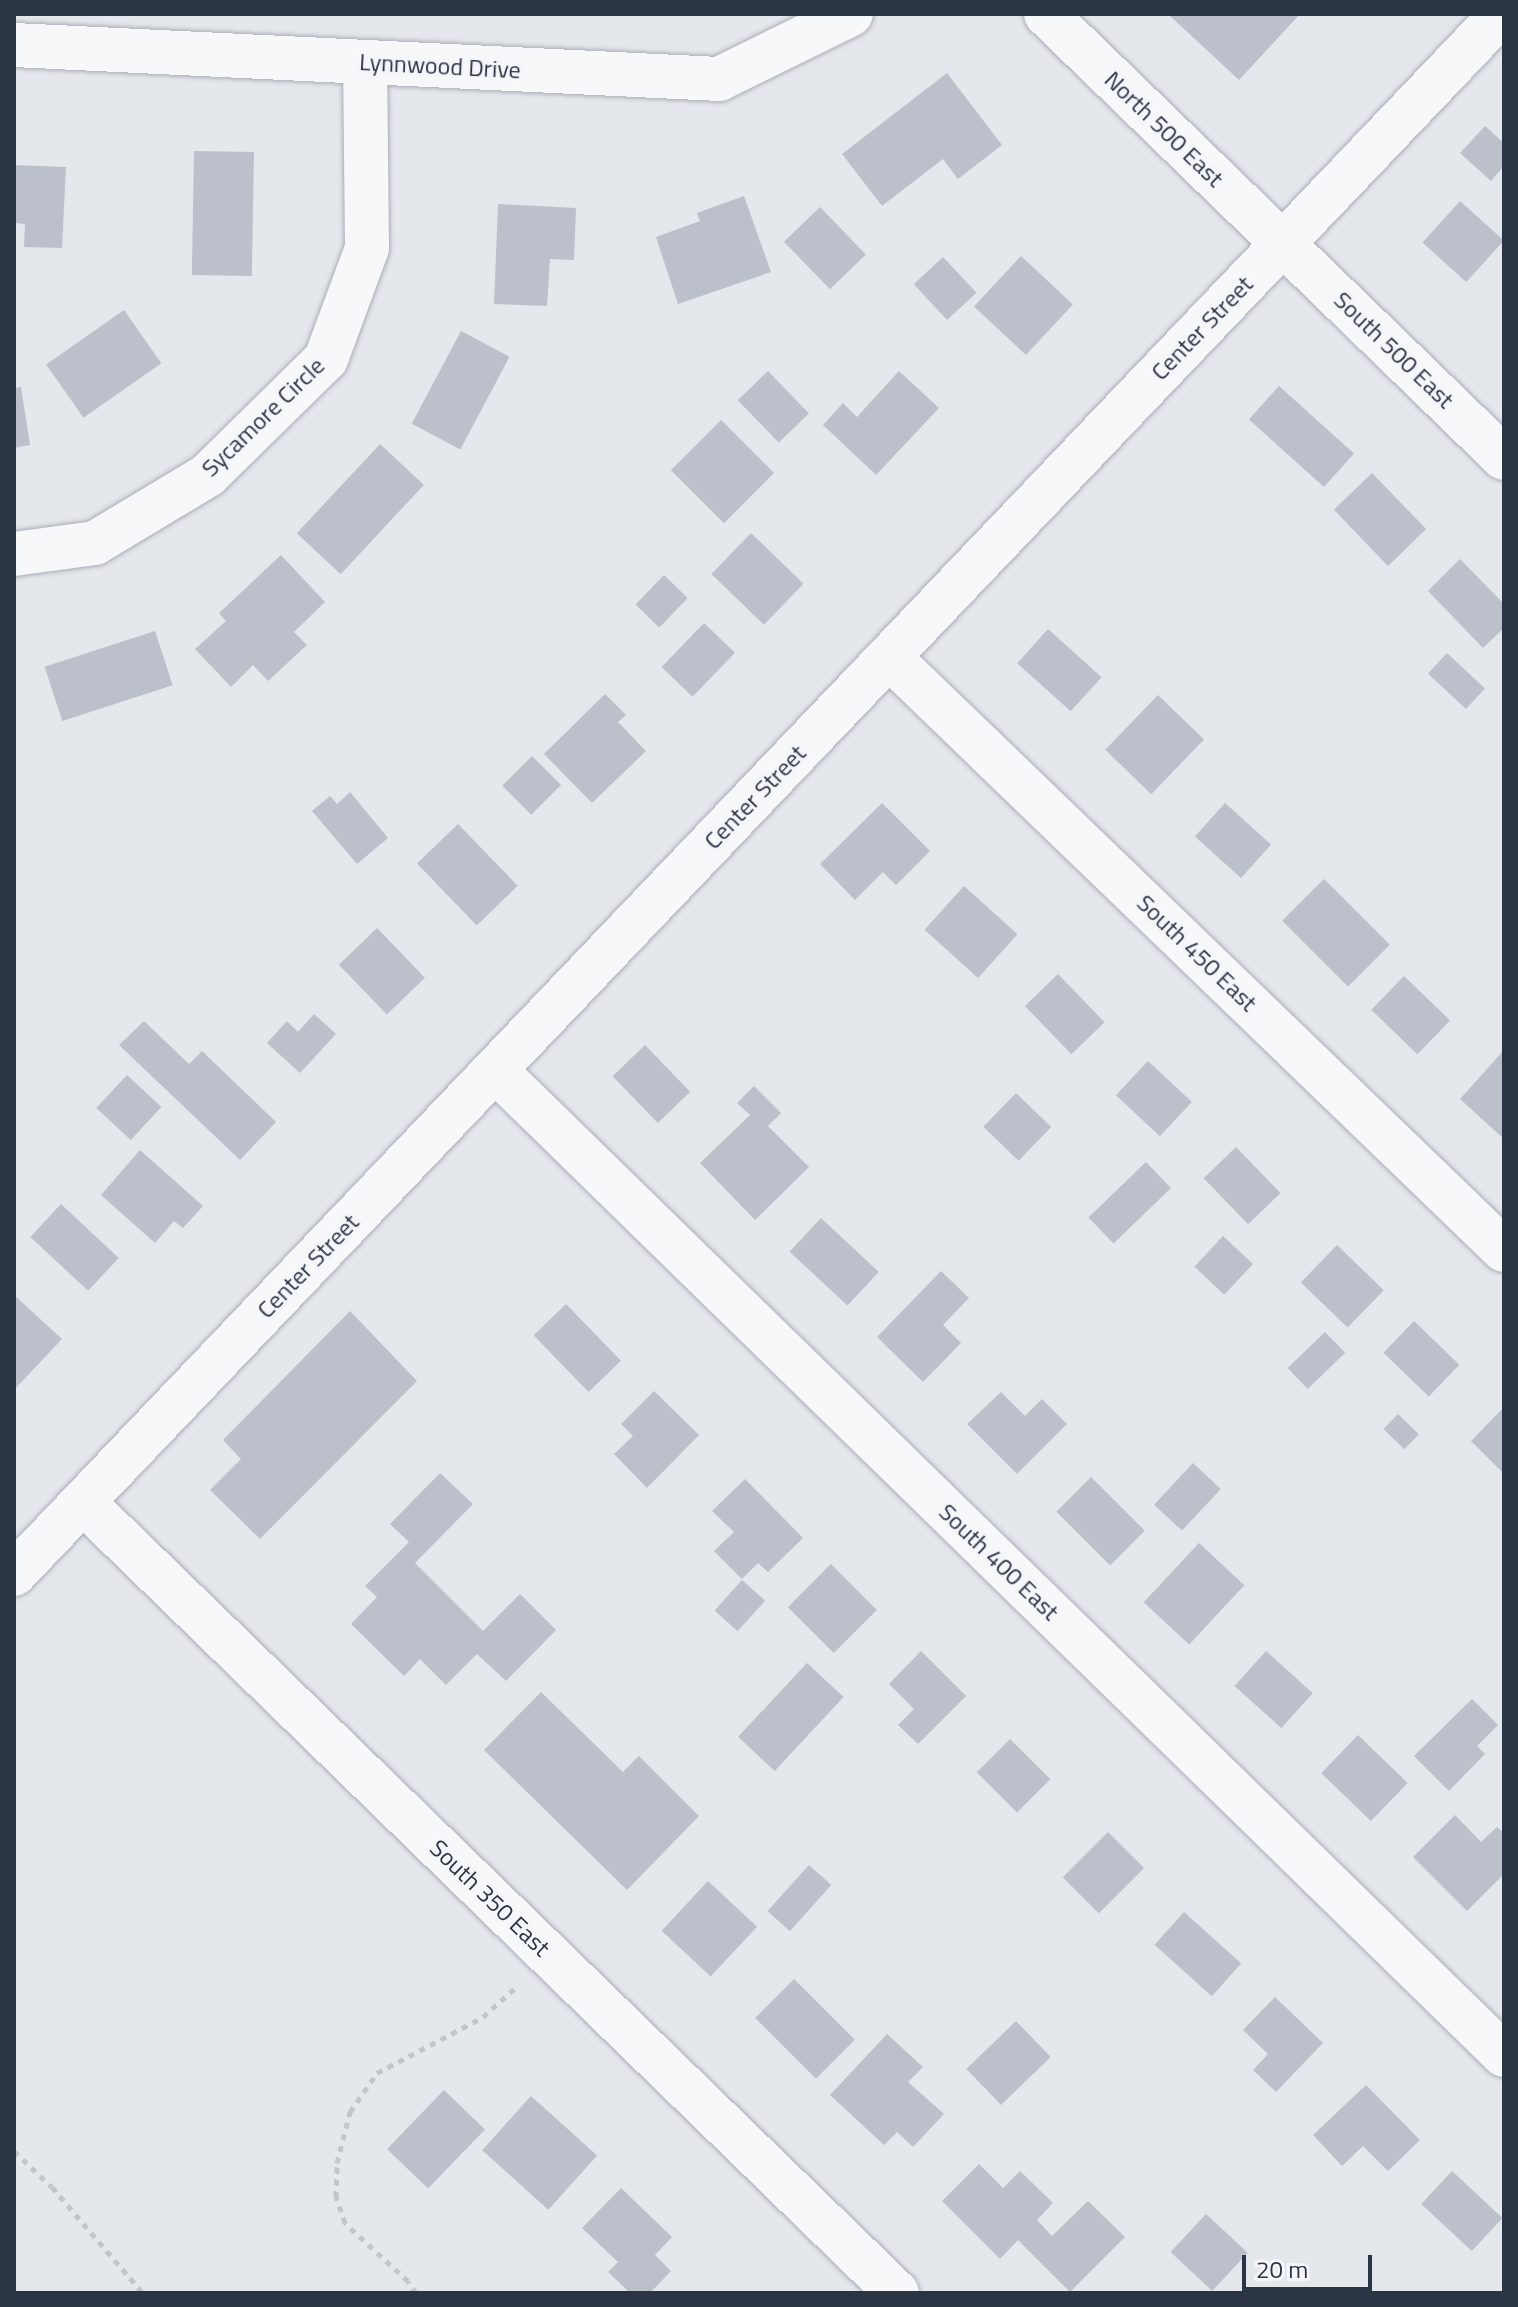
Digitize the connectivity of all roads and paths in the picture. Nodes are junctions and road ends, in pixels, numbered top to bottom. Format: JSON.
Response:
{"nodes":[{"id":1,"x":851,"y":14,"type":"edge"},
{"id":2,"x":1046,"y":14,"type":"edge"},
{"id":3,"x":1496,"y":20,"type":"dead end"},
{"id":4,"x":14,"y":45,"type":"edge"},
{"id":5,"x":365,"y":62,"type":"junction"},
{"id":6,"x":1283,"y":243,"type":"junction"},
{"id":7,"x":1504,"y":458,"type":"edge"},
{"id":8,"x":14,"y":554,"type":"edge"},
{"id":9,"x":889,"y":657,"type":"junction"},
{"id":10,"x":495,"y":1070,"type":"junction"},
{"id":11,"x":1504,"y":1250,"type":"edge"},
{"id":12,"x":83,"y":1502,"type":"junction"},
{"id":13,"x":14,"y":1574,"type":"edge"},
{"id":14,"x":514,"y":1989,"type":"dead end"},
{"id":15,"x":1504,"y":2055,"type":"edge"},
{"id":16,"x":14,"y":2151,"type":"edge"},
{"id":17,"x":143,"y":2293,"type":"edge"},
{"id":18,"x":416,"y":2293,"type":"edge"},
{"id":19,"x":897,"y":2293,"type":"edge"}],
"edges":[{"from":1,"to":5,"type":"street","name":"Lynnwood Drive"},
{"from":2,"to":6,"type":"street","name":"North 500 East"},
{"from":3,"to":6,"type":"street","name":"Center Street"},
{"from":4,"to":5,"type":"street","name":"Lynnwood Drive"},
{"from":5,"to":8,"type":"street","name":"Sycamore Circle"},
{"from":6,"to":7,"type":"street","name":"South 500 East"},
{"from":6,"to":9,"type":"street","name":"Center Street"},
{"from":9,"to":10,"type":"street","name":"Center Street"},
{"from":9,"to":11,"type":"street","name":"South 450 East"},
{"from":10,"to":12,"type":"street","name":"Center Street"},
{"from":10,"to":15,"type":"street","name":"South 400 East"},
{"from":12,"to":13,"type":"street","name":"Center Street"},
{"from":12,"to":19,"type":"street","name":"South 350 East"},
{"from":14,"to":18,"type":"path"},
{"from":16,"to":17,"type":"path"}]}
